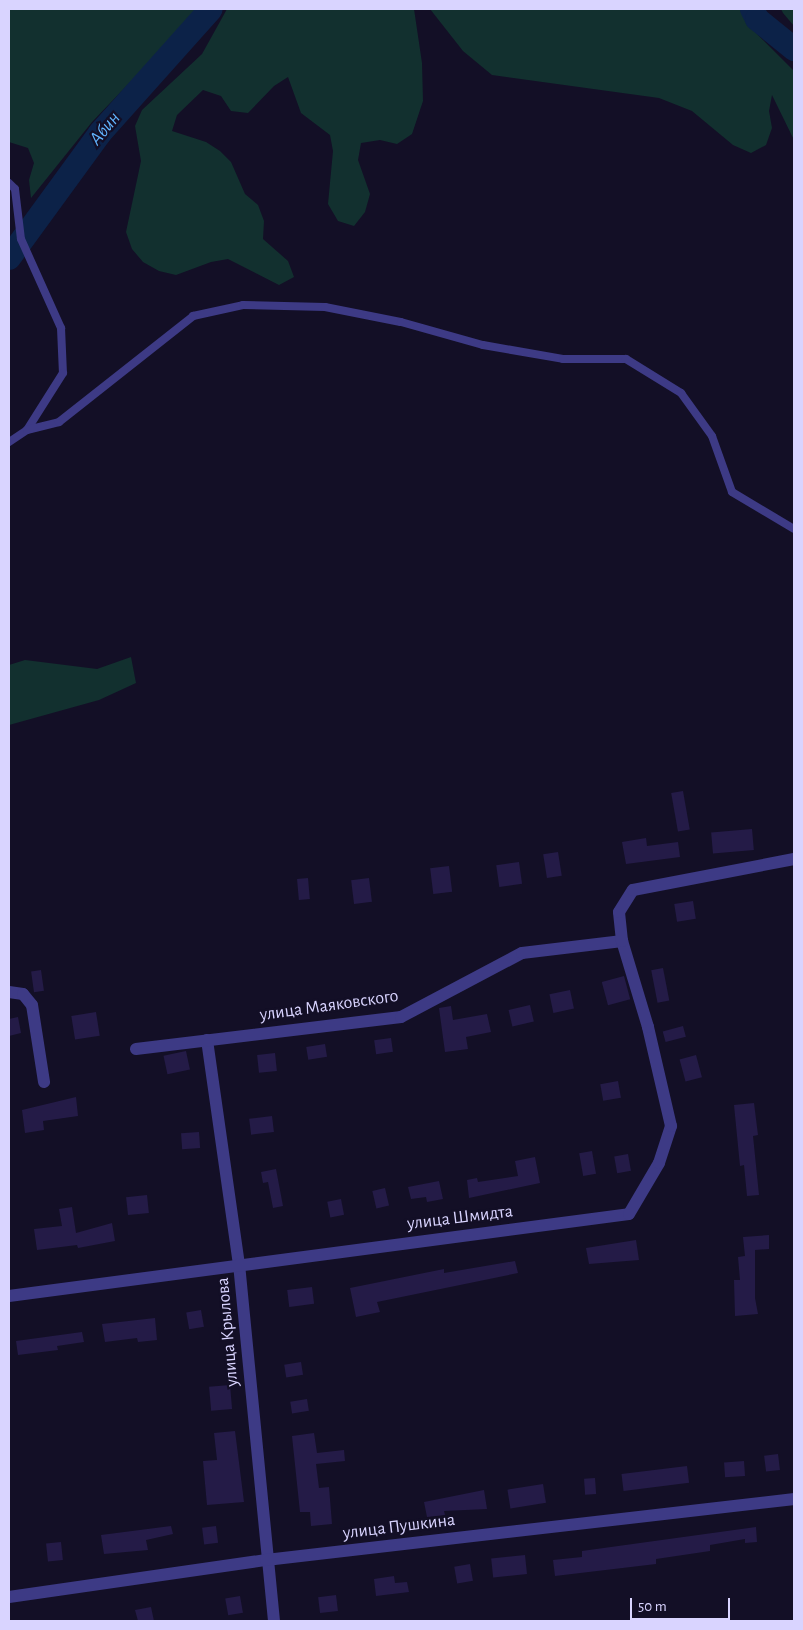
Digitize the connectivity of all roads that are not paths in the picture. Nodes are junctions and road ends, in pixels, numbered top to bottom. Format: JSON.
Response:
{"nodes":[{"id":1,"x":9,"y":183,"type":"edge"},
{"id":2,"x":27,"y":430,"type":"junction"},
{"id":3,"x":9,"y":442,"type":"edge"},
{"id":4,"x":794,"y":529,"type":"edge"},
{"id":5,"x":794,"y":859,"type":"edge"},
{"id":6,"x":622,"y":941,"type":"junction"},
{"id":7,"x":9,"y":992,"type":"edge"},
{"id":8,"x":207,"y":1040,"type":"junction"},
{"id":9,"x":136,"y":1049,"type":"dead end"},
{"id":10,"x":44,"y":1082,"type":"dead end"},
{"id":11,"x":239,"y":1264,"type":"junction"},
{"id":12,"x":9,"y":1296,"type":"edge"},
{"id":13,"x":794,"y":1499,"type":"edge"},
{"id":14,"x":266,"y":1560,"type":"junction"},
{"id":15,"x":9,"y":1597,"type":"edge"},
{"id":16,"x":274,"y":1621,"type":"edge"}],
"edges":[{"from":1,"to":2,"type":"lane"},
{"from":2,"to":3,"type":"lane"},
{"from":2,"to":4,"type":"lane"},
{"from":5,"to":6,"type":"street"},
{"from":6,"to":8,"type":"street","name":"улица Маяковского"},
{"from":6,"to":11,"type":"street","name":"улица Шмидта"},
{"from":7,"to":10,"type":"street"},
{"from":8,"to":9,"type":"street","name":"улица Маяковского"},
{"from":8,"to":11,"type":"street","name":"улица Крылова"},
{"from":11,"to":12,"type":"street","name":"улица Шмидта"},
{"from":11,"to":14,"type":"street","name":"улица Крылова"},
{"from":13,"to":14,"type":"street","name":"улица Пушкина"},
{"from":14,"to":15,"type":"street","name":"улица Пушкина"},
{"from":14,"to":16,"type":"street","name":"улица Крылова"}]}
